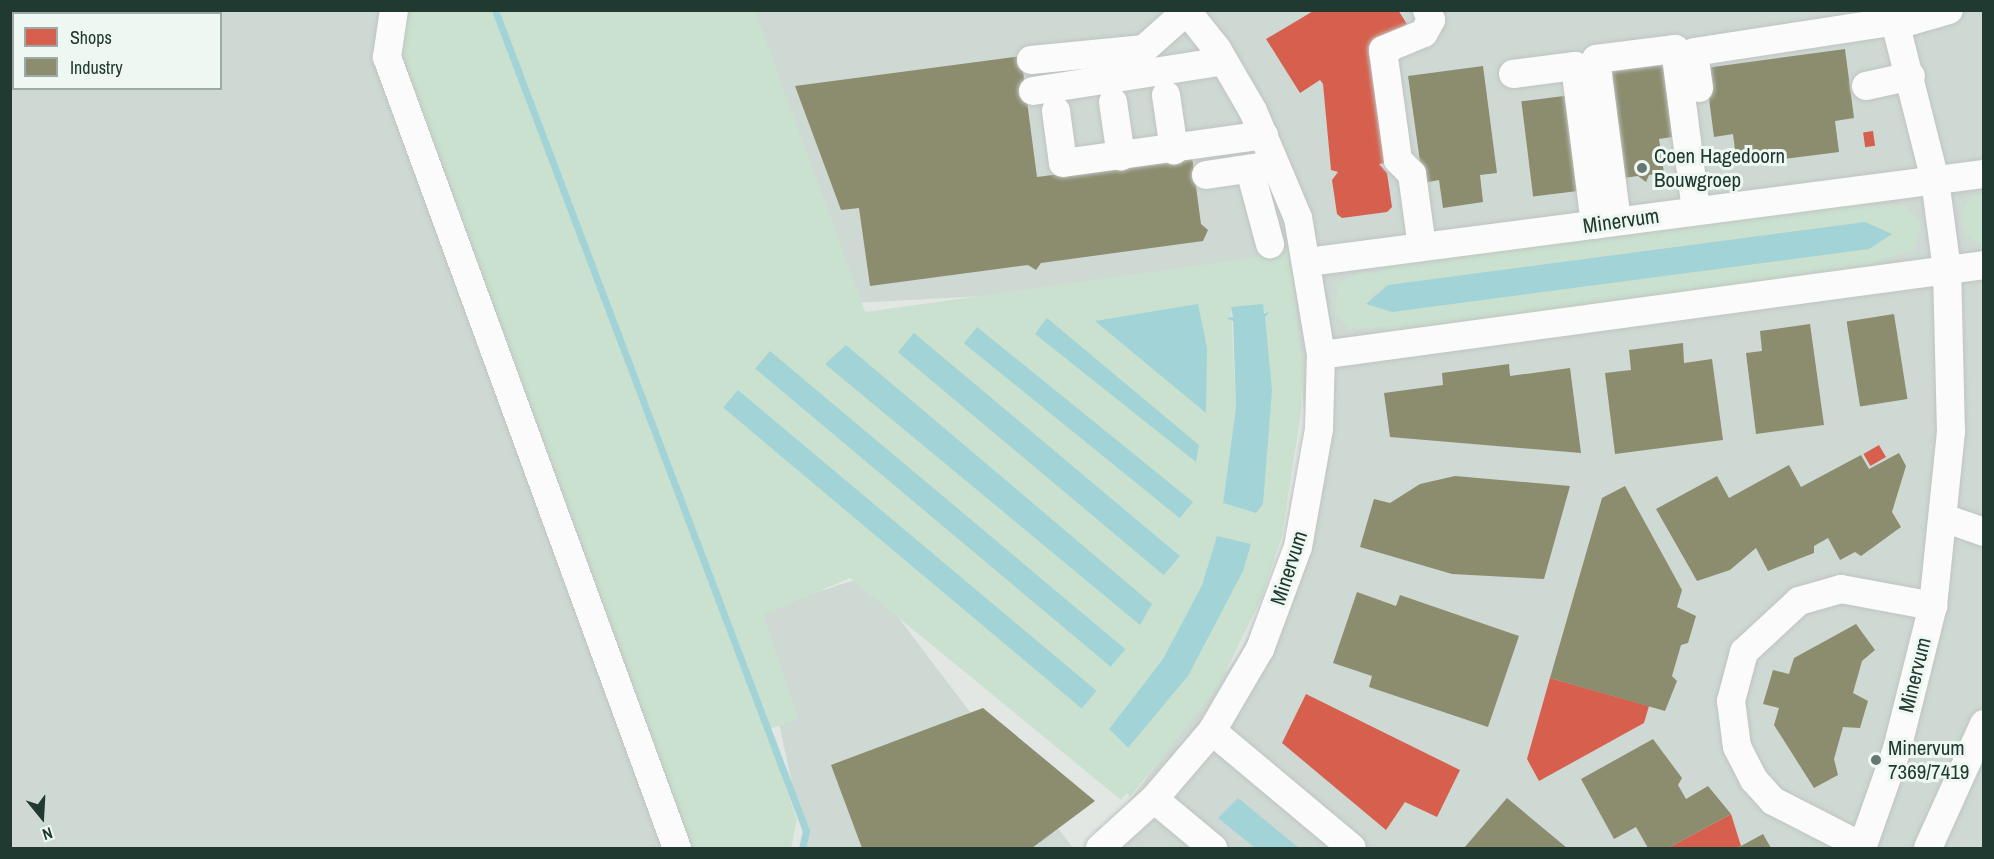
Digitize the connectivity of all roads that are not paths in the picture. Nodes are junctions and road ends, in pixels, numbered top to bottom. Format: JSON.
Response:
{"nodes":[{"id":1,"x":394,"y":10,"type":"edge"},
{"id":2,"x":1427,"y":10,"type":"edge"},
{"id":3,"x":1949,"y":10,"type":"edge"},
{"id":4,"x":1187,"y":11,"type":"edge"},
{"id":5,"x":1895,"y":19,"type":"edge"},
{"id":6,"x":12,"y":27,"type":"edge"},
{"id":7,"x":1030,"y":60,"type":"dead end"},
{"id":8,"x":1224,"y":61,"type":"junction"},
{"id":9,"x":10,"y":62,"type":"edge"},
{"id":10,"x":1513,"y":74,"type":"dead end"},
{"id":11,"x":1911,"y":76,"type":"junction"},
{"id":12,"x":1866,"y":86,"type":"dead end"},
{"id":13,"x":1033,"y":91,"type":"dead end"},
{"id":14,"x":1166,"y":94,"type":"dead end"},
{"id":15,"x":1113,"y":102,"type":"dead end"},
{"id":16,"x":1056,"y":111,"type":"dead end"},
{"id":17,"x":1264,"y":135,"type":"junction"},
{"id":18,"x":1174,"y":150,"type":"junction"},
{"id":19,"x":1121,"y":156,"type":"junction"},
{"id":20,"x":1277,"y":163,"type":"junction"},
{"id":21,"x":1250,"y":170,"type":"junction"},
{"id":22,"x":1983,"y":174,"type":"edge"},
{"id":23,"x":1206,"y":175,"type":"dead end"},
{"id":24,"x":1935,"y":180,"type":"junction"},
{"id":25,"x":1706,"y":210,"type":"junction"},
{"id":26,"x":1606,"y":223,"type":"junction"},
{"id":27,"x":1270,"y":244,"type":"dead end"},
{"id":28,"x":1422,"y":247,"type":"junction"},
{"id":29,"x":1308,"y":262,"type":"junction"},
{"id":30,"x":1983,"y":265,"type":"edge"},
{"id":31,"x":1947,"y":270,"type":"junction"},
{"id":32,"x":1321,"y":354,"type":"junction"},
{"id":33,"x":1944,"y":518,"type":"junction"},
{"id":34,"x":1983,"y":532,"type":"edge"},
{"id":35,"x":1933,"y":606,"type":"junction"},
{"id":36,"x":1983,"y":724,"type":"edge"},
{"id":37,"x":1212,"y":731,"type":"junction"},
{"id":38,"x":1154,"y":799,"type":"junction"},
{"id":39,"x":668,"y":846,"type":"edge"},
{"id":40,"x":1863,"y":848,"type":"edge"},
{"id":41,"x":1100,"y":849,"type":"edge"},
{"id":42,"x":1213,"y":849,"type":"edge"},
{"id":43,"x":1352,"y":849,"type":"edge"},
{"id":44,"x":1928,"y":849,"type":"edge"}],
"edges":[{"from":1,"to":39,"type":"street"},
{"from":2,"to":28,"type":"street"},
{"from":3,"to":5,"type":"street"},
{"from":4,"to":7,"type":"street"},
{"from":4,"to":8,"type":"street","name":"Minervum"},
{"from":5,"to":11,"type":"street","name":"Minervum"},
{"from":5,"to":25,"type":"street"},
{"from":6,"to":9,"type":"street"},
{"from":8,"to":13,"type":"street"},
{"from":8,"to":17,"type":"street","name":"Minervum"},
{"from":10,"to":26,"type":"street"},
{"from":11,"to":12,"type":"street"},
{"from":11,"to":24,"type":"street","name":"Minervum"},
{"from":14,"to":18,"type":"street"},
{"from":15,"to":19,"type":"street"},
{"from":16,"to":19,"type":"street"},
{"from":17,"to":18,"type":"street"},
{"from":17,"to":20,"type":"street","name":"Minervum"},
{"from":18,"to":19,"type":"street"},
{"from":20,"to":21,"type":"street"},
{"from":20,"to":29,"type":"street","name":"Minervum"},
{"from":21,"to":23,"type":"street"},
{"from":21,"to":27,"type":"street"},
{"from":22,"to":24,"type":"street","name":"Minervum"},
{"from":24,"to":25,"type":"street","name":"Minervum"},
{"from":24,"to":31,"type":"street","name":"Minervum"},
{"from":25,"to":26,"type":"street","name":"Minervum"},
{"from":25,"to":26,"type":"street"},
{"from":26,"to":28,"type":"street","name":"Minervum"},
{"from":28,"to":29,"type":"street","name":"Minervum"},
{"from":29,"to":32,"type":"street","name":"Minervum"},
{"from":30,"to":31,"type":"street"},
{"from":31,"to":32,"type":"street"},
{"from":31,"to":33,"type":"street","name":"Minervum"},
{"from":32,"to":37,"type":"street","name":"Minervum"},
{"from":33,"to":34,"type":"street"},
{"from":33,"to":35,"type":"street","name":"Minervum"},
{"from":35,"to":40,"type":"street","name":"Minervum"},
{"from":35,"to":40,"type":"street","name":"Minervum"},
{"from":36,"to":44,"type":"street"},
{"from":37,"to":38,"type":"street","name":"Minervum"},
{"from":37,"to":43,"type":"street"},
{"from":38,"to":41,"type":"street","name":"Minervum"},
{"from":38,"to":42,"type":"street"}]}
